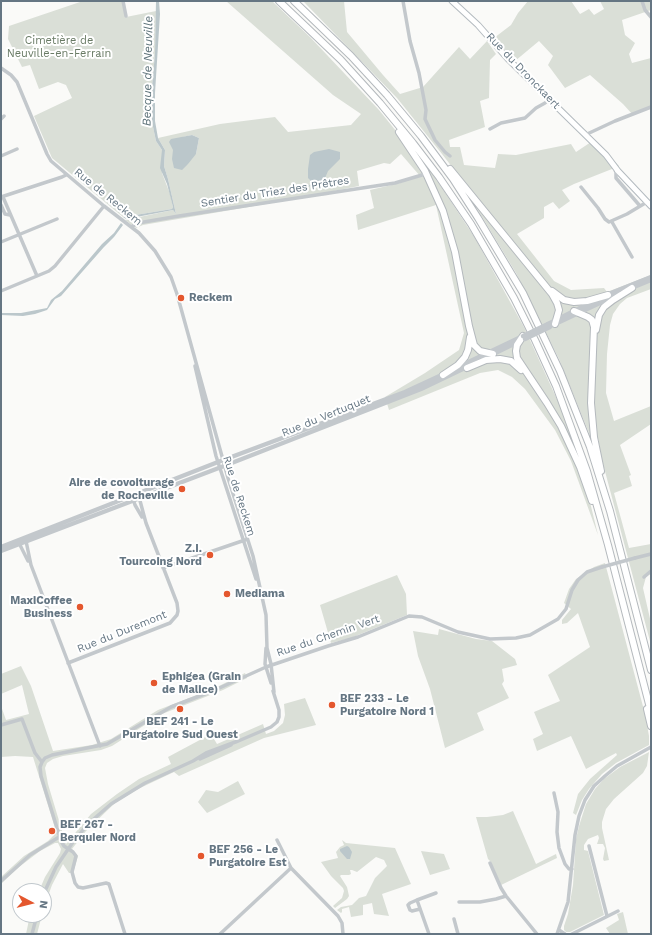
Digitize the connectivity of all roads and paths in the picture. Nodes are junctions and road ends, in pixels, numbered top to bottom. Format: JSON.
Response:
{"nodes":[{"id":1,"x":123,"y":1,"type":"edge"},
{"id":2,"x":279,"y":1,"type":"edge"},
{"id":3,"x":294,"y":1,"type":"edge"},
{"id":4,"x":403,"y":1,"type":"edge"},
{"id":5,"x":452,"y":1,"type":"edge"},
{"id":6,"x":642,"y":1,"type":"edge"},
{"id":7,"x":126,"y":16,"type":"dead end"},
{"id":8,"x":651,"y":17,"type":"edge"},
{"id":9,"x":1,"y":68,"type":"edge"},
{"id":10,"x":375,"y":82,"type":"junction"},
{"id":11,"x":364,"y":84,"type":"junction"},
{"id":12,"x":550,"y":99,"type":"junction"},
{"id":13,"x":651,"y":107,"type":"edge"},
{"id":14,"x":4,"y":116,"type":"dead end"},
{"id":15,"x":1,"y":119,"type":"edge"},
{"id":16,"x":490,"y":129,"type":"dead end"},
{"id":17,"x":586,"y":135,"type":"junction"},
{"id":18,"x":17,"y":149,"type":"dead end"},
{"id":19,"x":1,"y":156,"type":"edge"},
{"id":20,"x":450,"y":156,"type":"dead end"},
{"id":21,"x":618,"y":171,"type":"junction"},
{"id":22,"x":66,"y":175,"type":"junction"},
{"id":23,"x":422,"y":175,"type":"dead end"},
{"id":24,"x":581,"y":188,"type":"dead end"},
{"id":25,"x":2,"y":197,"type":"edge"},
{"id":26,"x":647,"y":202,"type":"junction"},
{"id":27,"x":1,"y":205,"type":"edge"},
{"id":28,"x":104,"y":206,"type":"junction"},
{"id":29,"x":640,"y":206,"type":"junction"},
{"id":30,"x":651,"y":206,"type":"edge"},
{"id":31,"x":10,"y":215,"type":"junction"},
{"id":32,"x":57,"y":218,"type":"dead end"},
{"id":33,"x":612,"y":222,"type":"junction"},
{"id":34,"x":131,"y":227,"type":"junction"},
{"id":35,"x":19,"y":235,"type":"junction"},
{"id":36,"x":1,"y":242,"type":"edge"},
{"id":37,"x":632,"y":257,"type":"dead end"},
{"id":38,"x":37,"y":276,"type":"junction"},
{"id":39,"x":651,"y":277,"type":"edge"},
{"id":40,"x":539,"y":278,"type":"junction"},
{"id":41,"x":651,"y":280,"type":"edge"},
{"id":42,"x":632,"y":288,"type":"junction"},
{"id":43,"x":1,"y":291,"type":"edge"},
{"id":44,"x":608,"y":295,"type":"junction"},
{"id":45,"x":577,"y":312,"type":"junction"},
{"id":46,"x":552,"y":324,"type":"junction"},
{"id":47,"x":469,"y":326,"type":"junction"},
{"id":48,"x":524,"y":337,"type":"junction"},
{"id":49,"x":518,"y":342,"type":"junction"},
{"id":50,"x":490,"y":354,"type":"junction"},
{"id":51,"x":593,"y":359,"type":"junction"},
{"id":52,"x":467,"y":368,"type":"junction"},
{"id":53,"x":443,"y":375,"type":"junction"},
{"id":54,"x":536,"y":387,"type":"junction"},
{"id":55,"x":220,"y":461,"type":"junction"},
{"id":56,"x":222,"y":467,"type":"junction"},
{"id":57,"x":139,"y":496,"type":"junction"},
{"id":58,"x":133,"y":498,"type":"junction"},
{"id":59,"x":610,"y":511,"type":"junction"},
{"id":60,"x":146,"y":523,"type":"junction"},
{"id":61,"x":26,"y":540,"type":"junction"},
{"id":62,"x":246,"y":540,"type":"junction"},
{"id":63,"x":19,"y":542,"type":"junction"},
{"id":64,"x":608,"y":545,"type":"junction"},
{"id":65,"x":1,"y":548,"type":"edge"},
{"id":66,"x":1,"y":551,"type":"edge"},
{"id":67,"x":651,"y":554,"type":"edge"},
{"id":68,"x":31,"y":565,"type":"junction"},
{"id":69,"x":163,"y":568,"type":"junction"},
{"id":70,"x":651,"y":572,"type":"edge"},
{"id":71,"x":644,"y":577,"type":"dead end"},
{"id":72,"x":266,"y":643,"type":"junction"},
{"id":73,"x":68,"y":663,"type":"junction"},
{"id":74,"x":271,"y":665,"type":"junction"},
{"id":75,"x":266,"y":667,"type":"junction"},
{"id":76,"x":651,"y":670,"type":"edge"},
{"id":77,"x":274,"y":692,"type":"junction"},
{"id":78,"x":647,"y":695,"type":"junction"},
{"id":79,"x":651,"y":712,"type":"edge"},
{"id":80,"x":1,"y":725,"type":"edge"},
{"id":81,"x":651,"y":726,"type":"edge"},
{"id":82,"x":100,"y":746,"type":"junction"},
{"id":83,"x":651,"y":747,"type":"edge"},
{"id":84,"x":42,"y":762,"type":"junction"},
{"id":85,"x":554,"y":793,"type":"dead end"},
{"id":86,"x":59,"y":837,"type":"junction"},
{"id":87,"x":277,"y":840,"type":"dead end"},
{"id":88,"x":589,"y":846,"type":"dead end"},
{"id":89,"x":68,"y":849,"type":"junction"},
{"id":90,"x":490,"y":863,"type":"dead end"},
{"id":91,"x":292,"y":868,"type":"junction"},
{"id":92,"x":572,"y":869,"type":"junction"},
{"id":93,"x":1,"y":881,"type":"edge"},
{"id":94,"x":49,"y":883,"type":"edge"},
{"id":95,"x":436,"y":893,"type":"dead end"},
{"id":96,"x":506,"y":896,"type":"junction"},
{"id":97,"x":417,"y":900,"type":"junction"},
{"id":98,"x":460,"y":902,"type":"dead end"},
{"id":99,"x":420,"y":909,"type":"junction"},
{"id":100,"x":618,"y":911,"type":"dead end"},
{"id":101,"x":607,"y":916,"type":"junction"},
{"id":102,"x":454,"y":919,"type":"dead end"},
{"id":103,"x":35,"y":923,"type":"edge"},
{"id":104,"x":558,"y":932,"type":"edge"},
{"id":105,"x":32,"y":934,"type":"edge"},
{"id":106,"x":125,"y":934,"type":"edge"},
{"id":107,"x":220,"y":934,"type":"edge"},
{"id":108,"x":343,"y":934,"type":"edge"},
{"id":109,"x":429,"y":934,"type":"edge"},
{"id":110,"x":458,"y":934,"type":"edge"},
{"id":111,"x":537,"y":934,"type":"edge"},
{"id":112,"x":565,"y":934,"type":"edge"},
{"id":113,"x":572,"y":934,"type":"edge"}],
"edges":[{"from":1,"to":7,"type":"street"},
{"from":2,"to":11,"type":"highway"},
{"from":3,"to":10,"type":"highway"},
{"from":4,"to":20,"type":"street"},
{"from":5,"to":12,"type":"main road","name":"Rue du Dronckaert"},
{"from":6,"to":8,"type":"street"},
{"from":9,"to":22,"type":"street","name":"Rue de Reckem"},
{"from":10,"to":40,"type":"highway"},
{"from":10,"to":59,"type":"highway"},
{"from":11,"to":47,"type":"highway"},
{"from":11,"to":64,"type":"highway"},
{"from":12,"to":16,"type":"street"},
{"from":12,"to":17,"type":"main road","name":"Rue du Dronckaert"},
{"from":13,"to":17,"type":"street"},
{"from":14,"to":15,"type":"street"},
{"from":17,"to":21,"type":"main road","name":"Rue du Dronckaert"},
{"from":18,"to":19,"type":"street"},
{"from":21,"to":26,"type":"main road","name":"Rue du Dronckaert"},
{"from":21,"to":29,"type":"street"},
{"from":22,"to":25,"type":"street"},
{"from":22,"to":28,"type":"street","name":"Rue de Reckem"},
{"from":23,"to":34,"type":"street","name":"Sentier du Triez des Prêtres"},
{"from":24,"to":33,"type":"street"},
{"from":25,"to":31,"type":"street"},
{"from":26,"to":29,"type":"street"},
{"from":26,"to":30,"type":"main road","name":"Rue du Dronckaert"},
{"from":27,"to":31,"type":"street"},
{"from":28,"to":34,"type":"street","name":"Rue de Reckem"},
{"from":28,"to":38,"type":"street"},
{"from":29,"to":33,"type":"street"},
{"from":31,"to":35,"type":"street"},
{"from":32,"to":35,"type":"street"},
{"from":33,"to":37,"type":"street"},
{"from":34,"to":55,"type":"street","name":"Rue de Reckem"},
{"from":35,"to":36,"type":"street"},
{"from":35,"to":38,"type":"street"},
{"from":38,"to":43,"type":"street"},
{"from":39,"to":44,"type":"street","name":"Rue du Vertuquet"},
{"from":40,"to":44,"type":"highway"},
{"from":40,"to":46,"type":"highway"},
{"from":41,"to":42,"type":"street","name":"Rue du Vertuquet"},
{"from":42,"to":45,"type":"street","name":"Rue du Vertuquet"},
{"from":42,"to":51,"type":"highway"},
{"from":44,"to":45,"type":"street","name":"Rue du Vertuquet"},
{"from":45,"to":46,"type":"street","name":"Rue du Vertuquet"},
{"from":45,"to":51,"type":"highway"},
{"from":46,"to":48,"type":"street","name":"Rue du Vertuquet","bridge":true},
{"from":47,"to":50,"type":"highway"},
{"from":47,"to":53,"type":"highway"},
{"from":48,"to":49,"type":"highway"},
{"from":48,"to":50,"type":"street","name":"Rue du Vertuquet"},
{"from":49,"to":50,"type":"street","name":"Rue du Vertuquet"},
{"from":49,"to":54,"type":"highway"},
{"from":50,"to":52,"type":"street","name":"Rue du Vertuquet"},
{"from":50,"to":53,"type":"street","name":"Rue du Vertuquet"},
{"from":51,"to":59,"type":"highway"},
{"from":52,"to":54,"type":"highway"},
{"from":52,"to":56,"type":"street","name":"Rue du Vertuquet"},
{"from":53,"to":55,"type":"street","name":"Rue du Vertuquet"},
{"from":54,"to":64,"type":"highway"},
{"from":55,"to":56,"type":"street","name":"Rue de Reckem"},
{"from":55,"to":57,"type":"street","name":"Rue du Vertuquet"},
{"from":56,"to":57,"type":"street","name":"Rue du Vertuquet"},
{"from":56,"to":62,"type":"street","name":"Rue de Reckem"},
{"from":57,"to":58,"type":"street","name":"Rue du Vertuquet"},
{"from":57,"to":60,"type":"street","name":"Rue du Duremont"},
{"from":58,"to":60,"type":"street","name":"Rue du Duremont"},
{"from":58,"to":61,"type":"street","name":"Rue du Vertuquet"},
{"from":59,"to":76,"type":"highway"},
{"from":60,"to":69,"type":"street","name":"Rue du Duremont"},
{"from":61,"to":63,"type":"street","name":"Rue du Vertuquet"},
{"from":61,"to":68,"type":"street"},
{"from":62,"to":69,"type":"street"},
{"from":62,"to":72,"type":"street","name":"Rue de Reckem"},
{"from":63,"to":65,"type":"street","name":"Rue du Vertuquet"},
{"from":63,"to":66,"type":"street","name":"Rue du Vertuquet"},
{"from":63,"to":68,"type":"street"},
{"from":64,"to":78,"type":"highway"},
{"from":67,"to":74,"type":"street","name":"Rue du Chemin Vert","bridge":true},
{"from":68,"to":73,"type":"street"},
{"from":69,"to":73,"type":"street","name":"Rue du Duremont"},
{"from":70,"to":71,"type":"street"},
{"from":72,"to":74,"type":"street","name":"Rue de Reckem"},
{"from":72,"to":75,"type":"street","name":"Rue de Reckem"},
{"from":73,"to":82,"type":"street"},
{"from":74,"to":75,"type":"street","name":"Rue du Chemin Vert"},
{"from":74,"to":77,"type":"street","name":"Rue de Reckem"},
{"from":75,"to":77,"type":"street","name":"Rue de Reckem"},
{"from":75,"to":82,"type":"street","name":"Rue du Chemin Vert"},
{"from":77,"to":89,"type":"street"},
{"from":78,"to":79,"type":"highway"},
{"from":78,"to":81,"type":"highway"},
{"from":80,"to":84,"type":"street"},
{"from":82,"to":84,"type":"street","name":"Rue du Chemin Vert"},
{"from":83,"to":92,"type":"street"},
{"from":84,"to":86,"type":"street"},
{"from":85,"to":92,"type":"street"},
{"from":86,"to":89,"type":"street"},
{"from":86,"to":93,"type":"street"},
{"from":87,"to":91,"type":"street"},
{"from":88,"to":101,"type":"street"},
{"from":89,"to":94,"type":"street"},
{"from":89,"to":106,"type":"street"},
{"from":90,"to":96,"type":"street"},
{"from":91,"to":107,"type":"street"},
{"from":91,"to":108,"type":"street"},
{"from":92,"to":104,"type":"street"},
{"from":95,"to":97,"type":"street"},
{"from":96,"to":98,"type":"street"},
{"from":96,"to":111,"type":"street"},
{"from":97,"to":99,"type":"street"},
{"from":97,"to":99,"type":"street"},
{"from":99,"to":109,"type":"street"},
{"from":100,"to":101,"type":"street"},
{"from":101,"to":113,"type":"street"},
{"from":102,"to":110,"type":"street"},
{"from":103,"to":105,"type":"street"},
{"from":104,"to":112,"type":"street"}]}
